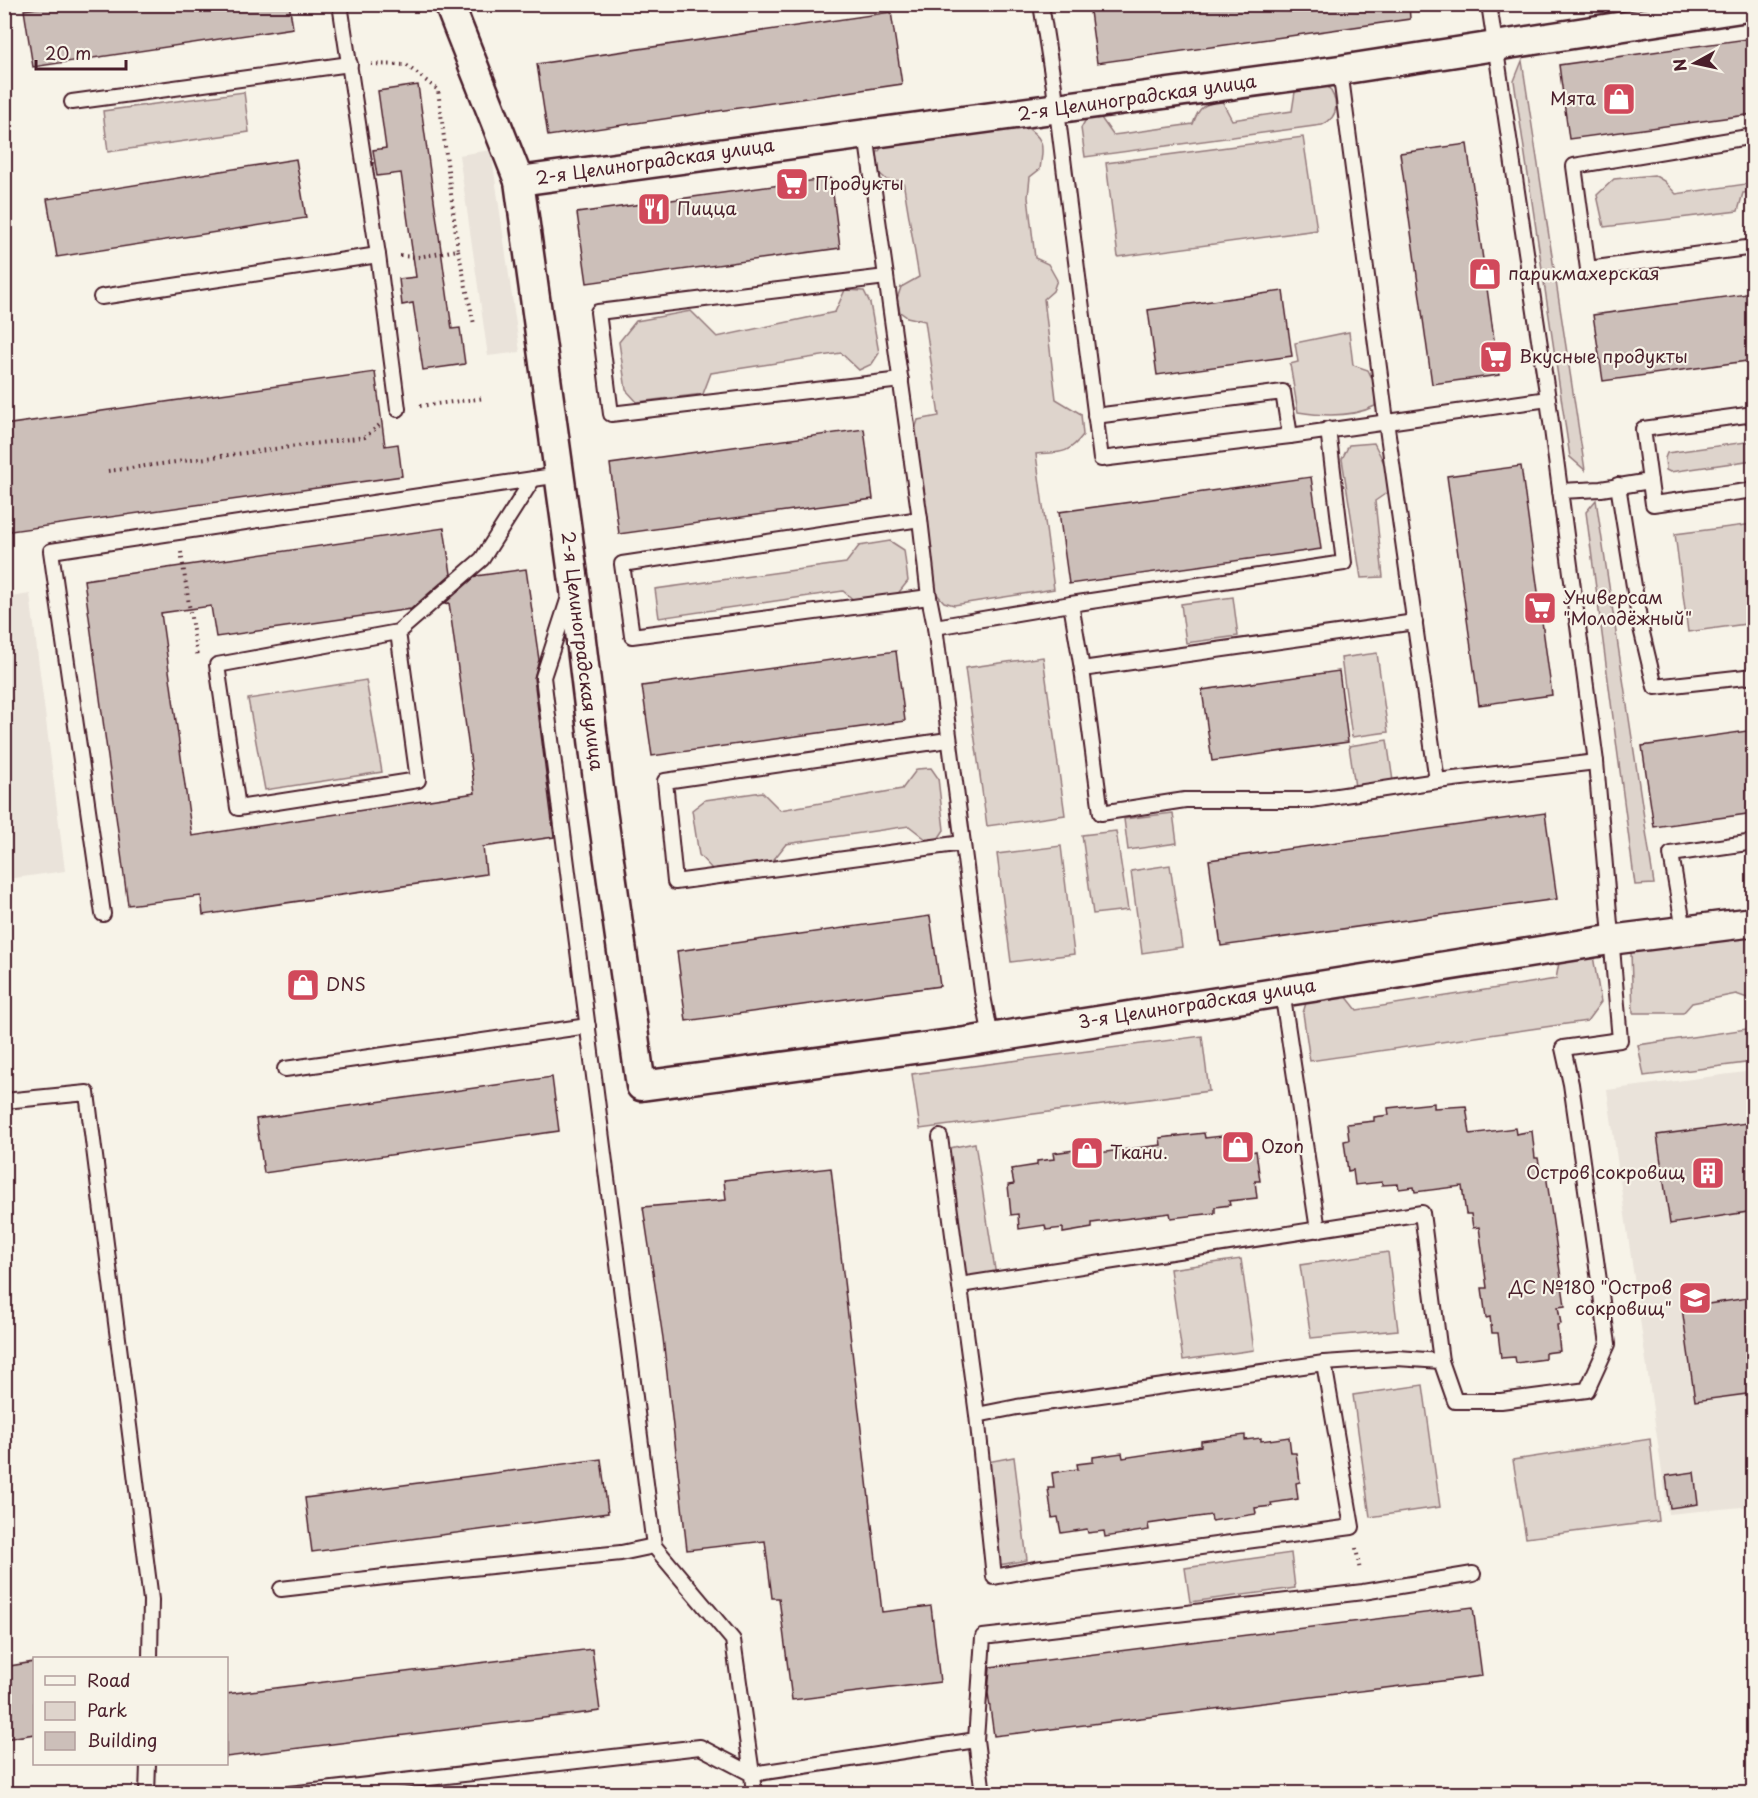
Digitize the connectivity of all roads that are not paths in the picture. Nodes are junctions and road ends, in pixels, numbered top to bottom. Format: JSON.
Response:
{"nodes":[{"id":1,"x":340,"y":4,"type":"edge"},
{"id":2,"x":448,"y":4,"type":"edge"},
{"id":3,"x":1041,"y":4,"type":"edge"},
{"id":4,"x":1489,"y":4,"type":"edge"},
{"id":5,"x":1754,"y":6,"type":"edge"},
{"id":6,"x":1495,"y":47,"type":"junction"},
{"id":7,"x":350,"y":64,"type":"junction"},
{"id":8,"x":1340,"y":70,"type":"junction"},
{"id":9,"x":72,"y":102,"type":"dead end"},
{"id":10,"x":1056,"y":110,"type":"junction"},
{"id":11,"x":866,"y":134,"type":"junction"},
{"id":12,"x":1754,"y":136,"type":"edge"},
{"id":13,"x":519,"y":181,"type":"junction"},
{"id":14,"x":1754,"y":247,"type":"edge"},
{"id":15,"x":378,"y":255,"type":"junction"},
{"id":16,"x":886,"y":277,"type":"junction"},
{"id":17,"x":101,"y":297,"type":"dead end"},
{"id":18,"x":901,"y":380,"type":"junction"},
{"id":19,"x":1548,"y":399,"type":"junction"},
{"id":20,"x":398,"y":409,"type":"road end"},
{"id":21,"x":1754,"y":414,"type":"edge"},
{"id":22,"x":1095,"y":416,"type":"junction"},
{"id":23,"x":1386,"y":421,"type":"junction"},
{"id":24,"x":1328,"y":429,"type":"junction"},
{"id":25,"x":1290,"y":436,"type":"junction"},
{"id":26,"x":546,"y":477,"type":"junction"},
{"id":27,"x":1650,"y":482,"type":"junction"},
{"id":28,"x":1618,"y":485,"type":"junction"},
{"id":29,"x":1754,"y":490,"type":"edge"},
{"id":30,"x":1560,"y":491,"type":"junction"},
{"id":31,"x":920,"y":519,"type":"junction"},
{"id":32,"x":574,"y":582,"type":"junction"},
{"id":33,"x":929,"y":597,"type":"junction"},
{"id":34,"x":1071,"y":604,"type":"junction"},
{"id":35,"x":1415,"y":622,"type":"junction"},
{"id":36,"x":935,"y":627,"type":"junction"},
{"id":37,"x":399,"y":632,"type":"junction"},
{"id":38,"x":1082,"y":669,"type":"junction"},
{"id":39,"x":1754,"y":676,"type":"edge"},
{"id":40,"x":948,"y":740,"type":"junction"},
{"id":41,"x":1596,"y":762,"type":"junction"},
{"id":42,"x":1437,"y":781,"type":"junction"},
{"id":43,"x":1754,"y":842,"type":"edge"},
{"id":44,"x":963,"y":843,"type":"junction"},
{"id":45,"x":103,"y":914,"type":"dead end"},
{"id":46,"x":1754,"y":922,"type":"edge"},
{"id":47,"x":1684,"y":930,"type":"junction"},
{"id":48,"x":1610,"y":940,"type":"junction"},
{"id":49,"x":1282,"y":991,"type":"junction"},
{"id":50,"x":588,"y":1026,"type":"junction"},
{"id":51,"x":990,"y":1037,"type":"junction"},
{"id":52,"x":285,"y":1069,"type":"dead end"},
{"id":53,"x":641,"y":1086,"type":"joint"},
{"id":54,"x":4,"y":1101,"type":"edge"},
{"id":55,"x":939,"y":1137,"type":"dead end"},
{"id":56,"x":1318,"y":1230,"type":"junction"},
{"id":57,"x":960,"y":1285,"type":"junction"},
{"id":58,"x":1442,"y":1361,"type":"junction"},
{"id":59,"x":1324,"y":1364,"type":"junction"},
{"id":60,"x":977,"y":1415,"type":"junction"},
{"id":61,"x":654,"y":1546,"type":"junction"},
{"id":62,"x":1473,"y":1575,"type":"dead end"},
{"id":63,"x":281,"y":1589,"type":"dead end"},
{"id":64,"x":150,"y":1657,"type":"edge"},
{"id":65,"x":976,"y":1740,"type":"junction"},
{"id":66,"x":148,"y":1765,"type":"edge"},
{"id":67,"x":752,"y":1774,"type":"junction"},
{"id":68,"x":360,"y":1790,"type":"edge"},
{"id":69,"x":147,"y":1794,"type":"edge"},
{"id":70,"x":289,"y":1794,"type":"edge"},
{"id":71,"x":754,"y":1794,"type":"edge"},
{"id":72,"x":983,"y":1794,"type":"edge"}],
"edges":[{"from":1,"to":7,"type":"lane"},
{"from":2,"to":13,"type":"street","name":"2-я Целиноградская улица"},
{"from":3,"to":10,"type":"lane"},
{"from":4,"to":6,"type":"lane"},
{"from":5,"to":6,"type":"street","name":"2-я Целиноградская улица"},
{"from":6,"to":8,"type":"street","name":"2-я Целиноградская улица"},
{"from":6,"to":19,"type":"lane"},
{"from":7,"to":9,"type":"lane"},
{"from":7,"to":15,"type":"lane"},
{"from":8,"to":10,"type":"street","name":"2-я Целиноградская улица"},
{"from":8,"to":23,"type":"lane"},
{"from":10,"to":11,"type":"street","name":"2-я Целиноградская улица"},
{"from":10,"to":22,"type":"lane"},
{"from":11,"to":13,"type":"street","name":"2-я Целиноградская улица"},
{"from":11,"to":16,"type":"lane"},
{"from":12,"to":14,"type":"lane"},
{"from":13,"to":26,"type":"street","name":"2-я Целиноградская улица"},
{"from":15,"to":17,"type":"lane"},
{"from":15,"to":20,"type":"lane"},
{"from":16,"to":18,"type":"lane"},
{"from":16,"to":18,"type":"lane"},
{"from":18,"to":31,"type":"lane"},
{"from":19,"to":23,"type":"lane"},
{"from":19,"to":30,"type":"lane"},
{"from":21,"to":27,"type":"lane"},
{"from":22,"to":25,"type":"lane"},
{"from":22,"to":25,"type":"lane"},
{"from":23,"to":24,"type":"lane"},
{"from":23,"to":35,"type":"lane"},
{"from":24,"to":25,"type":"lane"},
{"from":24,"to":34,"type":"lane"},
{"from":26,"to":32,"type":"street","name":"2-я Целиноградская улица"},
{"from":26,"to":37,"type":"lane"},
{"from":26,"to":45,"type":"lane"},
{"from":27,"to":28,"type":"lane"},
{"from":27,"to":29,"type":"lane"},
{"from":28,"to":30,"type":"lane"},
{"from":28,"to":39,"type":"lane"},
{"from":30,"to":41,"type":"lane"},
{"from":31,"to":33,"type":"lane"},
{"from":31,"to":33,"type":"lane"},
{"from":32,"to":50,"type":"lane"},
{"from":32,"to":53,"type":"street","name":"2-я Целиноградская улица"},
{"from":33,"to":36,"type":"lane"},
{"from":34,"to":36,"type":"lane"},
{"from":34,"to":38,"type":"lane"},
{"from":35,"to":38,"type":"lane"},
{"from":35,"to":42,"type":"lane"},
{"from":36,"to":40,"type":"lane"},
{"from":37,"to":37,"type":"lane"},
{"from":38,"to":42,"type":"lane"},
{"from":40,"to":44,"type":"lane"},
{"from":40,"to":44,"type":"lane"},
{"from":41,"to":42,"type":"lane"},
{"from":41,"to":48,"type":"lane"},
{"from":43,"to":47,"type":"lane"},
{"from":44,"to":51,"type":"lane"},
{"from":46,"to":47,"type":"street","name":"3-я Целиноградская улица"},
{"from":47,"to":48,"type":"street","name":"3-я Целиноградская улица"},
{"from":48,"to":49,"type":"street","name":"3-я Целиноградская улица"},
{"from":48,"to":58,"type":"lane"},
{"from":49,"to":51,"type":"street","name":"3-я Целиноградская улица"},
{"from":49,"to":56,"type":"lane"},
{"from":50,"to":52,"type":"lane"},
{"from":50,"to":61,"type":"lane"},
{"from":51,"to":53,"type":"street","name":"3-я Целиноградская улица"},
{"from":54,"to":64,"type":"lane"},
{"from":55,"to":57,"type":"lane"},
{"from":56,"to":57,"type":"lane"},
{"from":56,"to":58,"type":"lane"},
{"from":57,"to":60,"type":"lane"},
{"from":58,"to":59,"type":"lane"},
{"from":59,"to":60,"type":"lane"},
{"from":59,"to":60,"type":"lane"},
{"from":61,"to":63,"type":"lane"},
{"from":61,"to":67,"type":"lane"},
{"from":62,"to":65,"type":"lane"},
{"from":65,"to":67,"type":"lane"},
{"from":65,"to":72,"type":"lane"},
{"from":66,"to":69,"type":"lane"},
{"from":67,"to":68,"type":"lane"},
{"from":67,"to":71,"type":"lane"},
{"from":68,"to":70,"type":"lane"}]}
